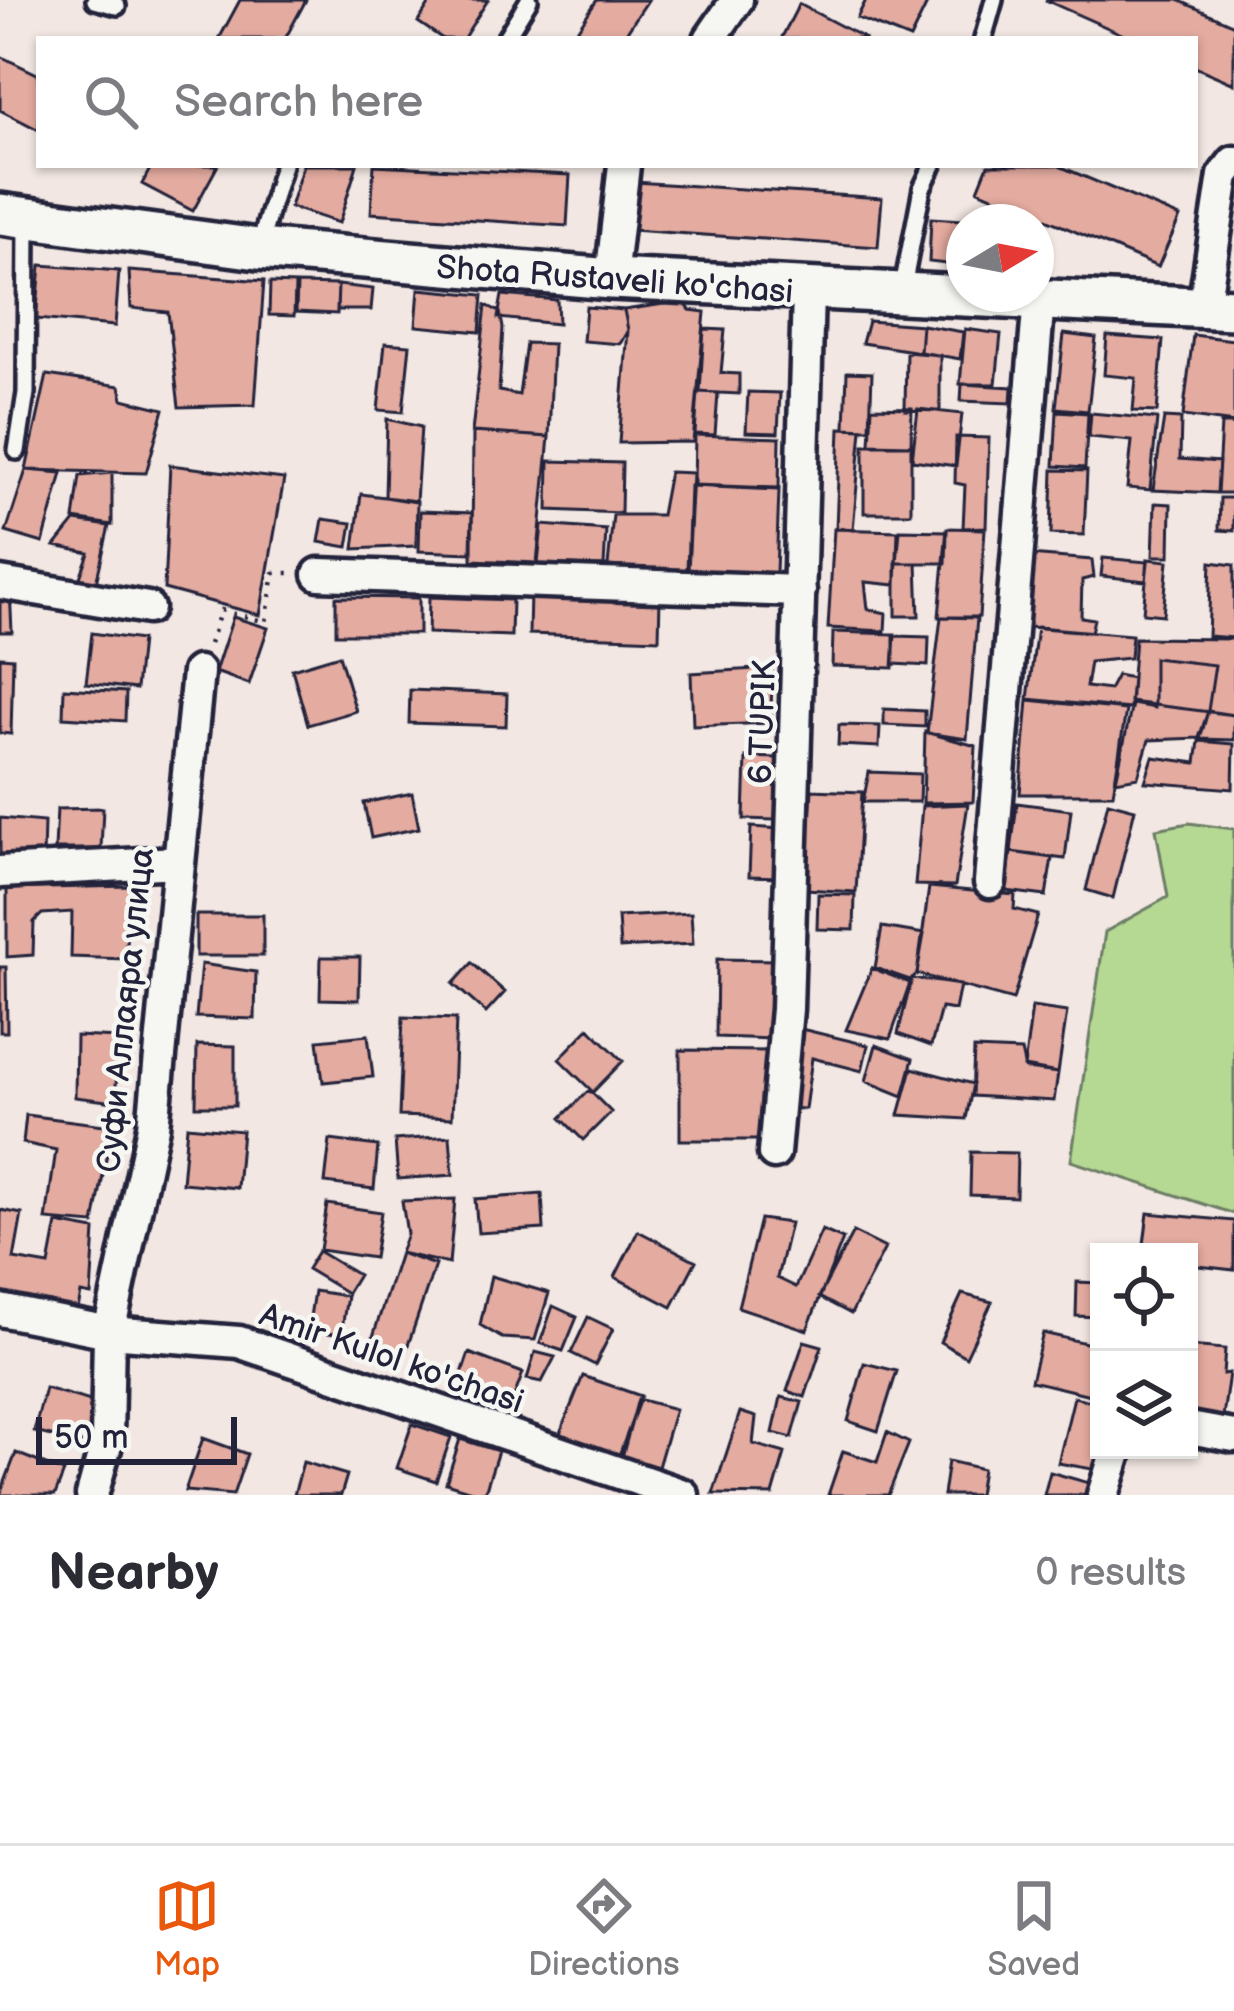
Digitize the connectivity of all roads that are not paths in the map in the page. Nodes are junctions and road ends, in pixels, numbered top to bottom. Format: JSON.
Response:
{"nodes":[{"id":1,"x":95,"y":0,"type":"edge"},
{"id":2,"x":529,"y":0,"type":"edge"},
{"id":3,"x":737,"y":0,"type":"edge"},
{"id":4,"x":994,"y":0,"type":"edge"},
{"id":5,"x":117,"y":6,"type":"dead end"},
{"id":6,"x":507,"y":36,"type":"edge"},
{"id":7,"x":712,"y":36,"type":"edge"},
{"id":8,"x":984,"y":36,"type":"edge"},
{"id":9,"x":1234,"y":163,"type":"edge"},
{"id":10,"x":282,"y":168,"type":"edge"},
{"id":11,"x":624,"y":168,"type":"edge"},
{"id":12,"x":932,"y":168,"type":"edge"},
{"id":13,"x":13,"y":217,"type":"edge"},
{"id":14,"x":258,"y":249,"type":"junction"},
{"id":15,"x":611,"y":279,"type":"junction"},
{"id":16,"x":808,"y":292,"type":"junction"},
{"id":17,"x":901,"y":296,"type":"junction"},
{"id":18,"x":946,"y":297,"type":"edge"},
{"id":19,"x":1054,"y":300,"type":"edge"},
{"id":20,"x":1219,"y":308,"type":"edge"},
{"id":21,"x":1038,"y":312,"type":"edge"},
{"id":22,"x":17,"y":451,"type":"dead end"},
{"id":23,"x":319,"y":574,"type":"road end"},
{"id":24,"x":0,"y":583,"type":"edge"},
{"id":25,"x":800,"y":591,"type":"junction"},
{"id":26,"x":148,"y":608,"type":"dead end"},
{"id":27,"x":198,"y":672,"type":"road end"},
{"id":28,"x":176,"y":862,"type":"junction"},
{"id":29,"x":0,"y":872,"type":"edge"},
{"id":30,"x":990,"y":882,"type":"dead end"},
{"id":31,"x":774,"y":1153,"type":"dead end"},
{"id":32,"x":0,"y":1310,"type":"edge"},
{"id":33,"x":109,"y":1332,"type":"junction"},
{"id":34,"x":1198,"y":1430,"type":"edge"},
{"id":35,"x":1234,"y":1436,"type":"edge"},
{"id":36,"x":1114,"y":1459,"type":"edge"},
{"id":37,"x":92,"y":1495,"type":"edge"},
{"id":38,"x":683,"y":1495,"type":"edge"},
{"id":39,"x":1103,"y":1495,"type":"edge"}],
"edges":[{"from":1,"to":5,"type":"lane"},
{"from":2,"to":6,"type":"lane"},
{"from":3,"to":7,"type":"street"},
{"from":4,"to":8,"type":"lane"},
{"from":9,"to":20,"type":"street"},
{"from":10,"to":14,"type":"lane"},
{"from":11,"to":15,"type":"street"},
{"from":12,"to":17,"type":"lane"},
{"from":13,"to":14,"type":"street","name":"Shota Rustaveli ko'chasi"},
{"from":13,"to":22,"type":"lane"},
{"from":14,"to":15,"type":"street","name":"Shota Rustaveli ko'chasi"},
{"from":15,"to":16,"type":"street","name":"Shota Rustaveli ko'chasi"},
{"from":16,"to":17,"type":"street","name":"Shota Rustaveli ko'chasi"},
{"from":16,"to":25,"type":"street","name":"6 TUPIK"},
{"from":17,"to":18,"type":"street","name":"Shota Rustaveli ko'chasi"},
{"from":19,"to":20,"type":"street","name":"Shota Rustaveli ko'chasi"},
{"from":21,"to":30,"type":"street"},
{"from":23,"to":25,"type":"street"},
{"from":24,"to":26,"type":"street"},
{"from":25,"to":31,"type":"street","name":"6 TUPIK"},
{"from":27,"to":28,"type":"street","name":"Суфи Аллаяра улица"},
{"from":28,"to":29,"type":"street"},
{"from":28,"to":33,"type":"street","name":"Суфи Аллаяра улица"},
{"from":32,"to":33,"type":"street","name":"Amir Kulol ko'chasi"},
{"from":33,"to":37,"type":"street","name":"Суфи Аллаяра улица"},
{"from":33,"to":38,"type":"street","name":"Amir Kulol ko'chasi"},
{"from":34,"to":35,"type":"street"},
{"from":36,"to":39,"type":"street"}]}
